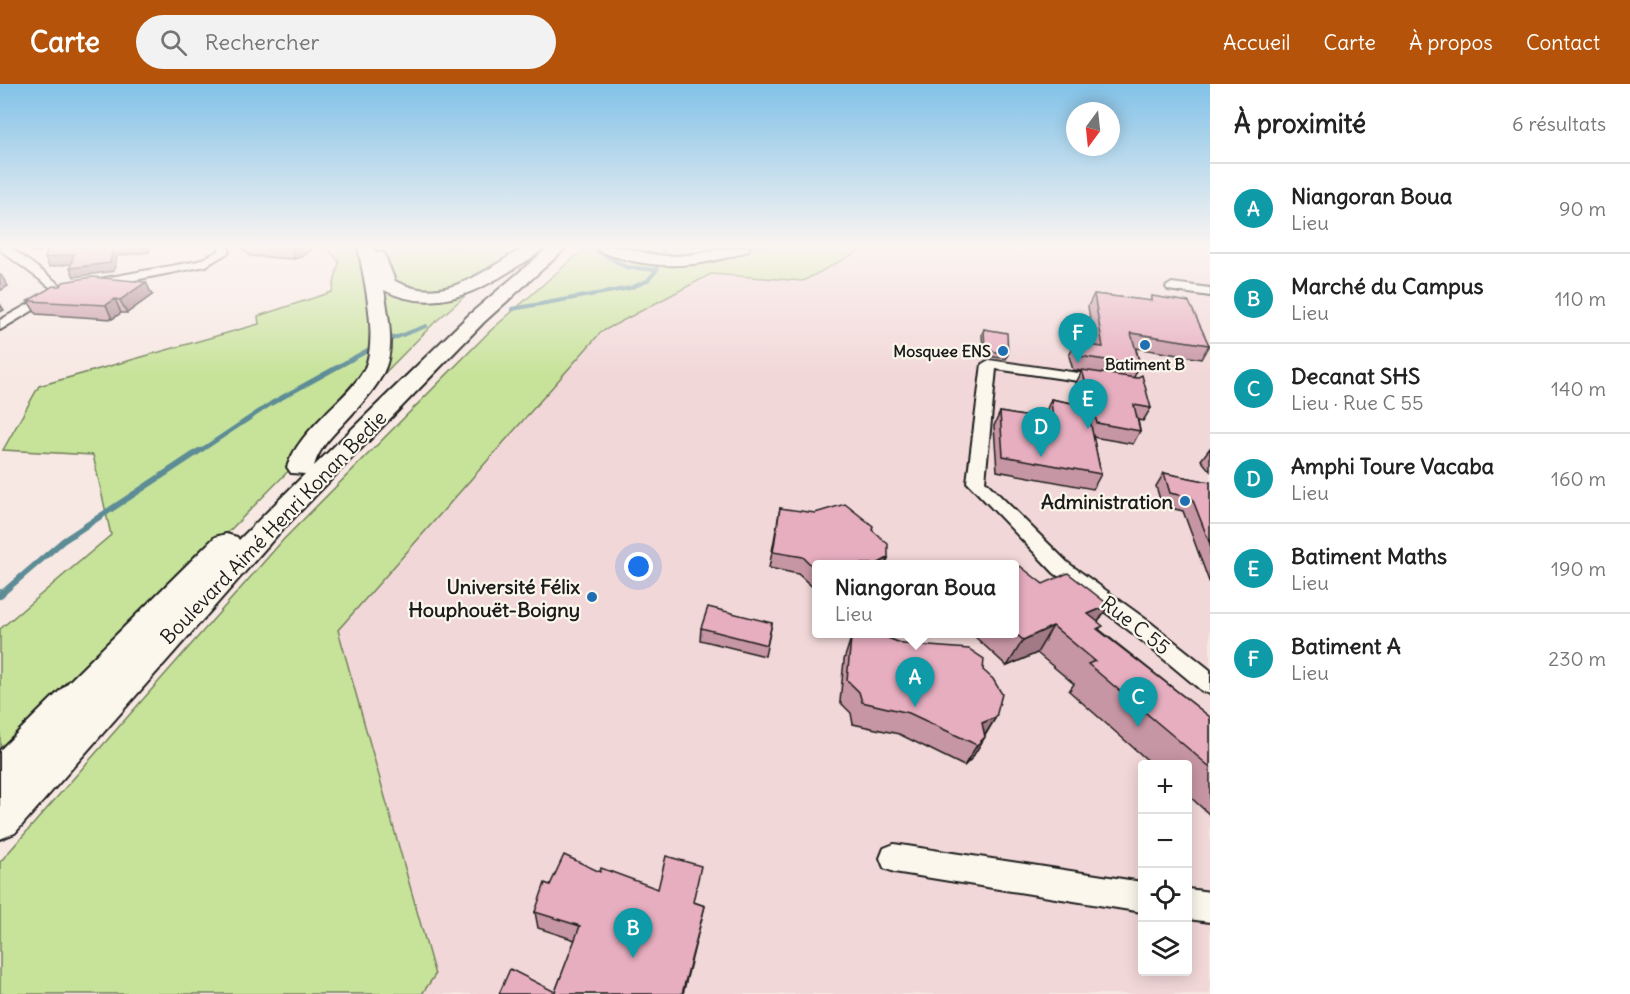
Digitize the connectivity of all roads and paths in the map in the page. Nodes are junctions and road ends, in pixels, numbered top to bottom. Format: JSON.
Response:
{"nodes":[{"id":1,"x":68,"y":289,"type":"edge"},
{"id":2,"x":374,"y":289,"type":"edge"},
{"id":3,"x":397,"y":289,"type":"edge"},
{"id":4,"x":462,"y":289,"type":"edge"},
{"id":5,"x":500,"y":289,"type":"edge"},
{"id":6,"x":506,"y":289,"type":"edge"},
{"id":7,"x":1191,"y":289,"type":"edge"},
{"id":8,"x":1210,"y":292,"type":"edge"},
{"id":9,"x":477,"y":312,"type":"junction"},
{"id":10,"x":0,"y":326,"type":"edge"},
{"id":11,"x":1118,"y":383,"type":"edge"},
{"id":12,"x":300,"y":467,"type":"junction"},
{"id":13,"x":1210,"y":684,"type":"edge"},
{"id":14,"x":0,"y":777,"type":"edge"},
{"id":15,"x":0,"y":819,"type":"edge"},
{"id":16,"x":894,"y":858,"type":"dead end"},
{"id":17,"x":1138,"y":896,"type":"edge"},
{"id":18,"x":1192,"y":905,"type":"edge"},
{"id":19,"x":1210,"y":908,"type":"edge"}],
"edges":[{"from":1,"to":10,"type":"street"},
{"from":2,"to":12,"type":"highway"},
{"from":3,"to":4,"type":"highway"},
{"from":5,"to":9,"type":"highway","name":"Boulevard Aimé Henri Konan Bedie"},
{"from":6,"to":9,"type":"highway","name":"Boulevard Aimé Henri Konan Bedie"},
{"from":7,"to":8,"type":"street"},
{"from":9,"to":12,"type":"highway","name":"Boulevard Aimé Henri Konan Bedie"},
{"from":9,"to":15,"type":"highway","name":"Boulevard Aimé Henri Konan Bedie"},
{"from":11,"to":13,"type":"street","name":"Rue C 55"},
{"from":12,"to":14,"type":"highway","name":"Boulevard Aimé Henri Konan Bedie"},
{"from":16,"to":17,"type":"street"},
{"from":18,"to":19,"type":"street"}]}
